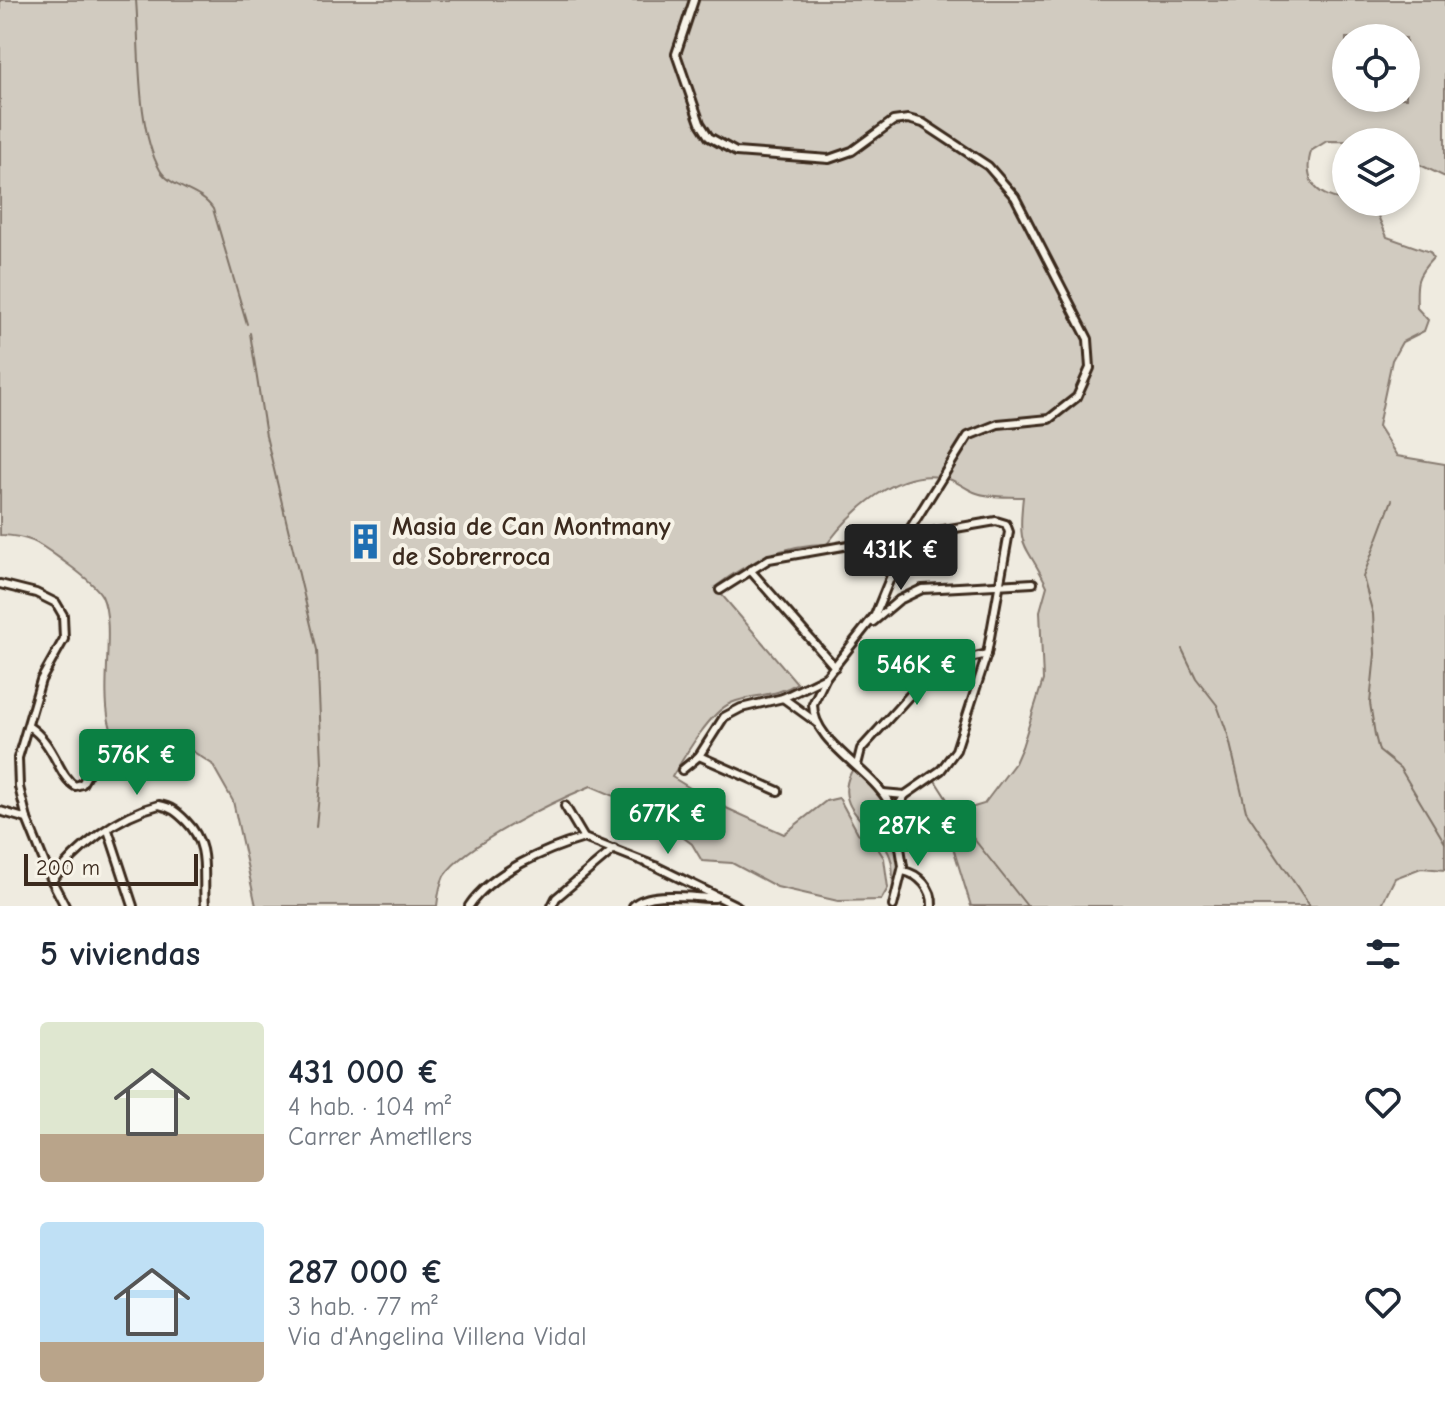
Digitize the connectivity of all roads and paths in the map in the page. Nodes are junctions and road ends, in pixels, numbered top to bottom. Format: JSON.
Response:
{"nodes":[{"id":1,"x":694,"y":0,"type":"edge"},
{"id":2,"x":912,"y":532,"type":"junction"},
{"id":3,"x":900,"y":536,"type":"junction"},
{"id":4,"x":904,"y":544,"type":"junction"},
{"id":5,"x":750,"y":570,"type":"junction"},
{"id":6,"x":1033,"y":583,"type":"dead end"},
{"id":7,"x":0,"y":584,"type":"edge"},
{"id":8,"x":1002,"y":584,"type":"junction"},
{"id":9,"x":720,"y":590,"type":"dead end"},
{"id":10,"x":868,"y":628,"type":"junction"},
{"id":11,"x":987,"y":654,"type":"junction"},
{"id":12,"x":974,"y":660,"type":"junction"},
{"id":13,"x":835,"y":667,"type":"junction"},
{"id":14,"x":981,"y":672,"type":"junction"},
{"id":15,"x":826,"y":677,"type":"junction"},
{"id":16,"x":783,"y":698,"type":"junction"},
{"id":17,"x":816,"y":722,"type":"junction"},
{"id":18,"x":28,"y":726,"type":"junction"},
{"id":19,"x":106,"y":742,"type":"dead end"},
{"id":20,"x":861,"y":749,"type":"junction"},
{"id":21,"x":843,"y":752,"type":"junction"},
{"id":22,"x":699,"y":756,"type":"junction"},
{"id":23,"x":858,"y":767,"type":"junction"},
{"id":24,"x":682,"y":770,"type":"dead end"},
{"id":25,"x":778,"y":791,"type":"dead end"},
{"id":26,"x":883,"y":793,"type":"junction"},
{"id":27,"x":905,"y":795,"type":"junction"},
{"id":28,"x":565,"y":806,"type":"dead end"},
{"id":29,"x":0,"y":811,"type":"edge"},
{"id":30,"x":895,"y":817,"type":"junction"},
{"id":31,"x":27,"y":819,"type":"junction"},
{"id":32,"x":108,"y":830,"type":"junction"},
{"id":33,"x":584,"y":838,"type":"junction"},
{"id":34,"x":614,"y":849,"type":"junction"},
{"id":35,"x":903,"y":871,"type":"junction"},
{"id":36,"x":52,"y":881,"type":"junction"},
{"id":37,"x":720,"y":898,"type":"junction"},
{"id":38,"x":65,"y":906,"type":"edge"},
{"id":39,"x":133,"y":906,"type":"edge"},
{"id":40,"x":205,"y":906,"type":"edge"},
{"id":41,"x":469,"y":906,"type":"edge"},
{"id":42,"x":552,"y":906,"type":"edge"},
{"id":43,"x":633,"y":906,"type":"edge"},
{"id":44,"x":737,"y":906,"type":"edge"},
{"id":45,"x":893,"y":906,"type":"edge"},
{"id":46,"x":932,"y":906,"type":"edge"}],
"edges":[{"from":1,"to":2,"type":"street"},
{"from":2,"to":3,"type":"street"},
{"from":2,"to":4,"type":"street"},
{"from":2,"to":8,"type":"street"},
{"from":3,"to":4,"type":"street"},
{"from":3,"to":5,"type":"street"},
{"from":4,"to":10,"type":"street"},
{"from":5,"to":9,"type":"street"},
{"from":5,"to":13,"type":"street"},
{"from":6,"to":8,"type":"street"},
{"from":7,"to":18,"type":"street"},
{"from":8,"to":10,"type":"street"},
{"from":8,"to":11,"type":"street"},
{"from":10,"to":13,"type":"street"},
{"from":11,"to":12,"type":"street"},
{"from":11,"to":14,"type":"street"},
{"from":12,"to":14,"type":"street"},
{"from":12,"to":20,"type":"street"},
{"from":13,"to":15,"type":"street"},
{"from":14,"to":27,"type":"street"},
{"from":15,"to":16,"type":"street"},
{"from":15,"to":17,"type":"street"},
{"from":16,"to":17,"type":"street"},
{"from":16,"to":22,"type":"street"},
{"from":17,"to":21,"type":"street"},
{"from":18,"to":19,"type":"street"},
{"from":18,"to":31,"type":"street"},
{"from":20,"to":21,"type":"street"},
{"from":20,"to":23,"type":"street"},
{"from":21,"to":23,"type":"street"},
{"from":22,"to":24,"type":"street"},
{"from":22,"to":25,"type":"street"},
{"from":23,"to":26,"type":"street"},
{"from":26,"to":27,"type":"street"},
{"from":26,"to":30,"type":"street"},
{"from":27,"to":30,"type":"street"},
{"from":28,"to":33,"type":"street"},
{"from":29,"to":31,"type":"street"},
{"from":30,"to":35,"type":"street"},
{"from":31,"to":36,"type":"street"},
{"from":32,"to":36,"type":"street"},
{"from":32,"to":39,"type":"street"},
{"from":32,"to":40,"type":"street"},
{"from":33,"to":34,"type":"street"},
{"from":33,"to":41,"type":"street"},
{"from":34,"to":37,"type":"street"},
{"from":34,"to":42,"type":"street"},
{"from":35,"to":45,"type":"street"},
{"from":35,"to":46,"type":"street"},
{"from":36,"to":38,"type":"street"},
{"from":37,"to":43,"type":"street"},
{"from":37,"to":44,"type":"street"}]}
